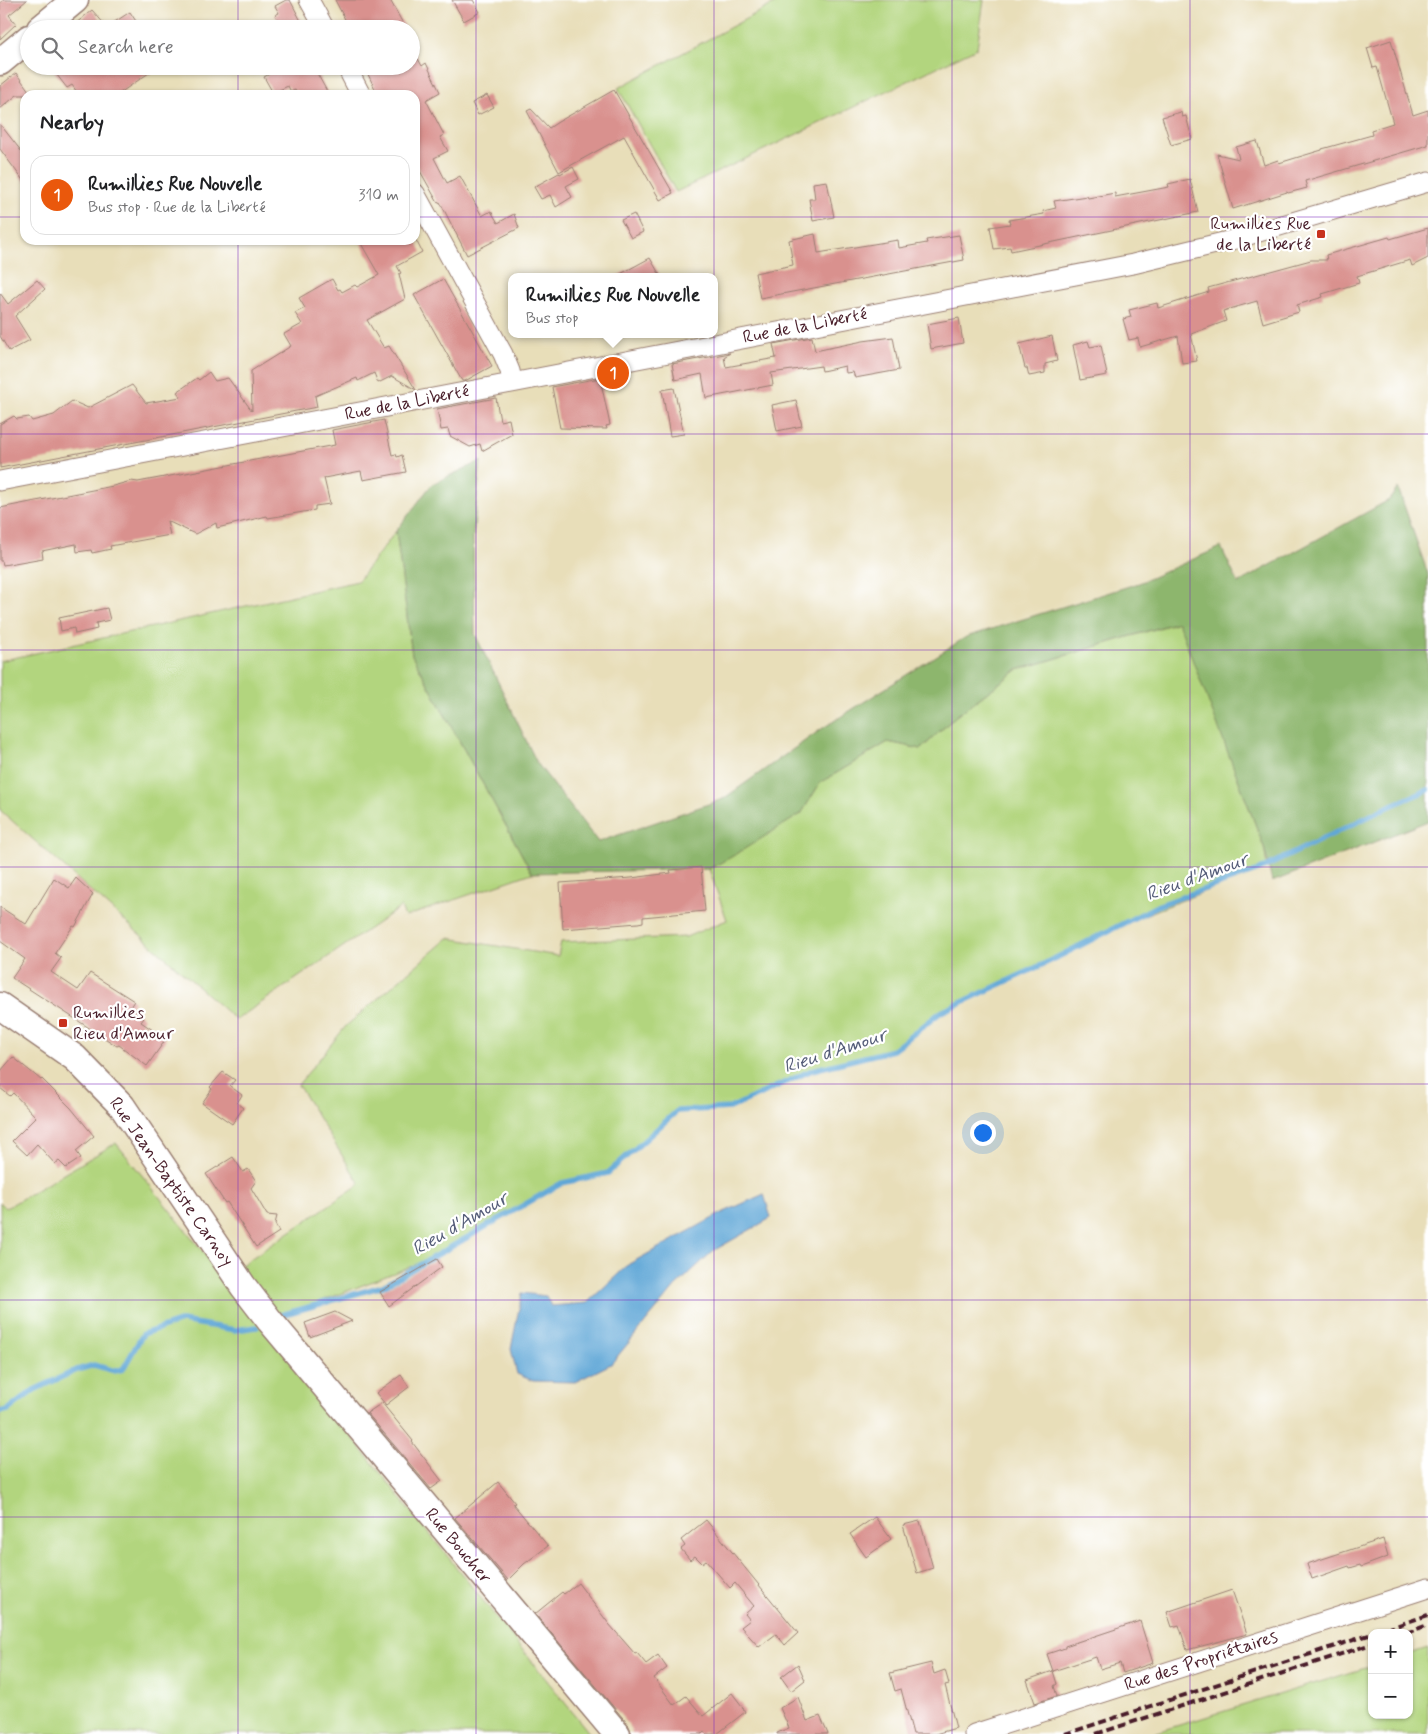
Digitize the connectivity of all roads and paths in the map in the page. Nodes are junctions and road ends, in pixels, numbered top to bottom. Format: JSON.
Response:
{"nodes":[{"id":1,"x":75,"y":0,"type":"edge"},
{"id":2,"x":310,"y":0,"type":"edge"},
{"id":3,"x":51,"y":20,"type":"edge"},
{"id":4,"x":320,"y":20,"type":"edge"},
{"id":5,"x":20,"y":45,"type":"edge"},
{"id":6,"x":0,"y":62,"type":"edge"},
{"id":7,"x":351,"y":75,"type":"edge"},
{"id":8,"x":358,"y":90,"type":"edge"},
{"id":9,"x":1428,"y":182,"type":"edge"},
{"id":10,"x":420,"y":202,"type":"edge"},
{"id":11,"x":512,"y":382,"type":"junction"},
{"id":12,"x":0,"y":481,"type":"edge"},
{"id":13,"x":0,"y":1006,"type":"edge"},
{"id":14,"x":300,"y":1358,"type":"joint"},
{"id":15,"x":1428,"y":1588,"type":"edge"},
{"id":16,"x":617,"y":1734,"type":"edge"},
{"id":17,"x":974,"y":1734,"type":"edge"}],
"edges":[{"from":1,"to":3,"type":"street"},
{"from":2,"to":4,"type":"street"},
{"from":5,"to":6,"type":"street"},
{"from":7,"to":8,"type":"street"},
{"from":9,"to":11,"type":"street","name":"Rue de la Liberté"},
{"from":10,"to":11,"type":"street"},
{"from":11,"to":12,"type":"street","name":"Rue de la Liberté"},
{"from":13,"to":14,"type":"street","name":"Rue Jean-Baptiste Carnoy"},
{"from":14,"to":16,"type":"street","name":"Rue Boucher"},
{"from":15,"to":17,"type":"street","name":"Rue des Propriétaires"}]}
